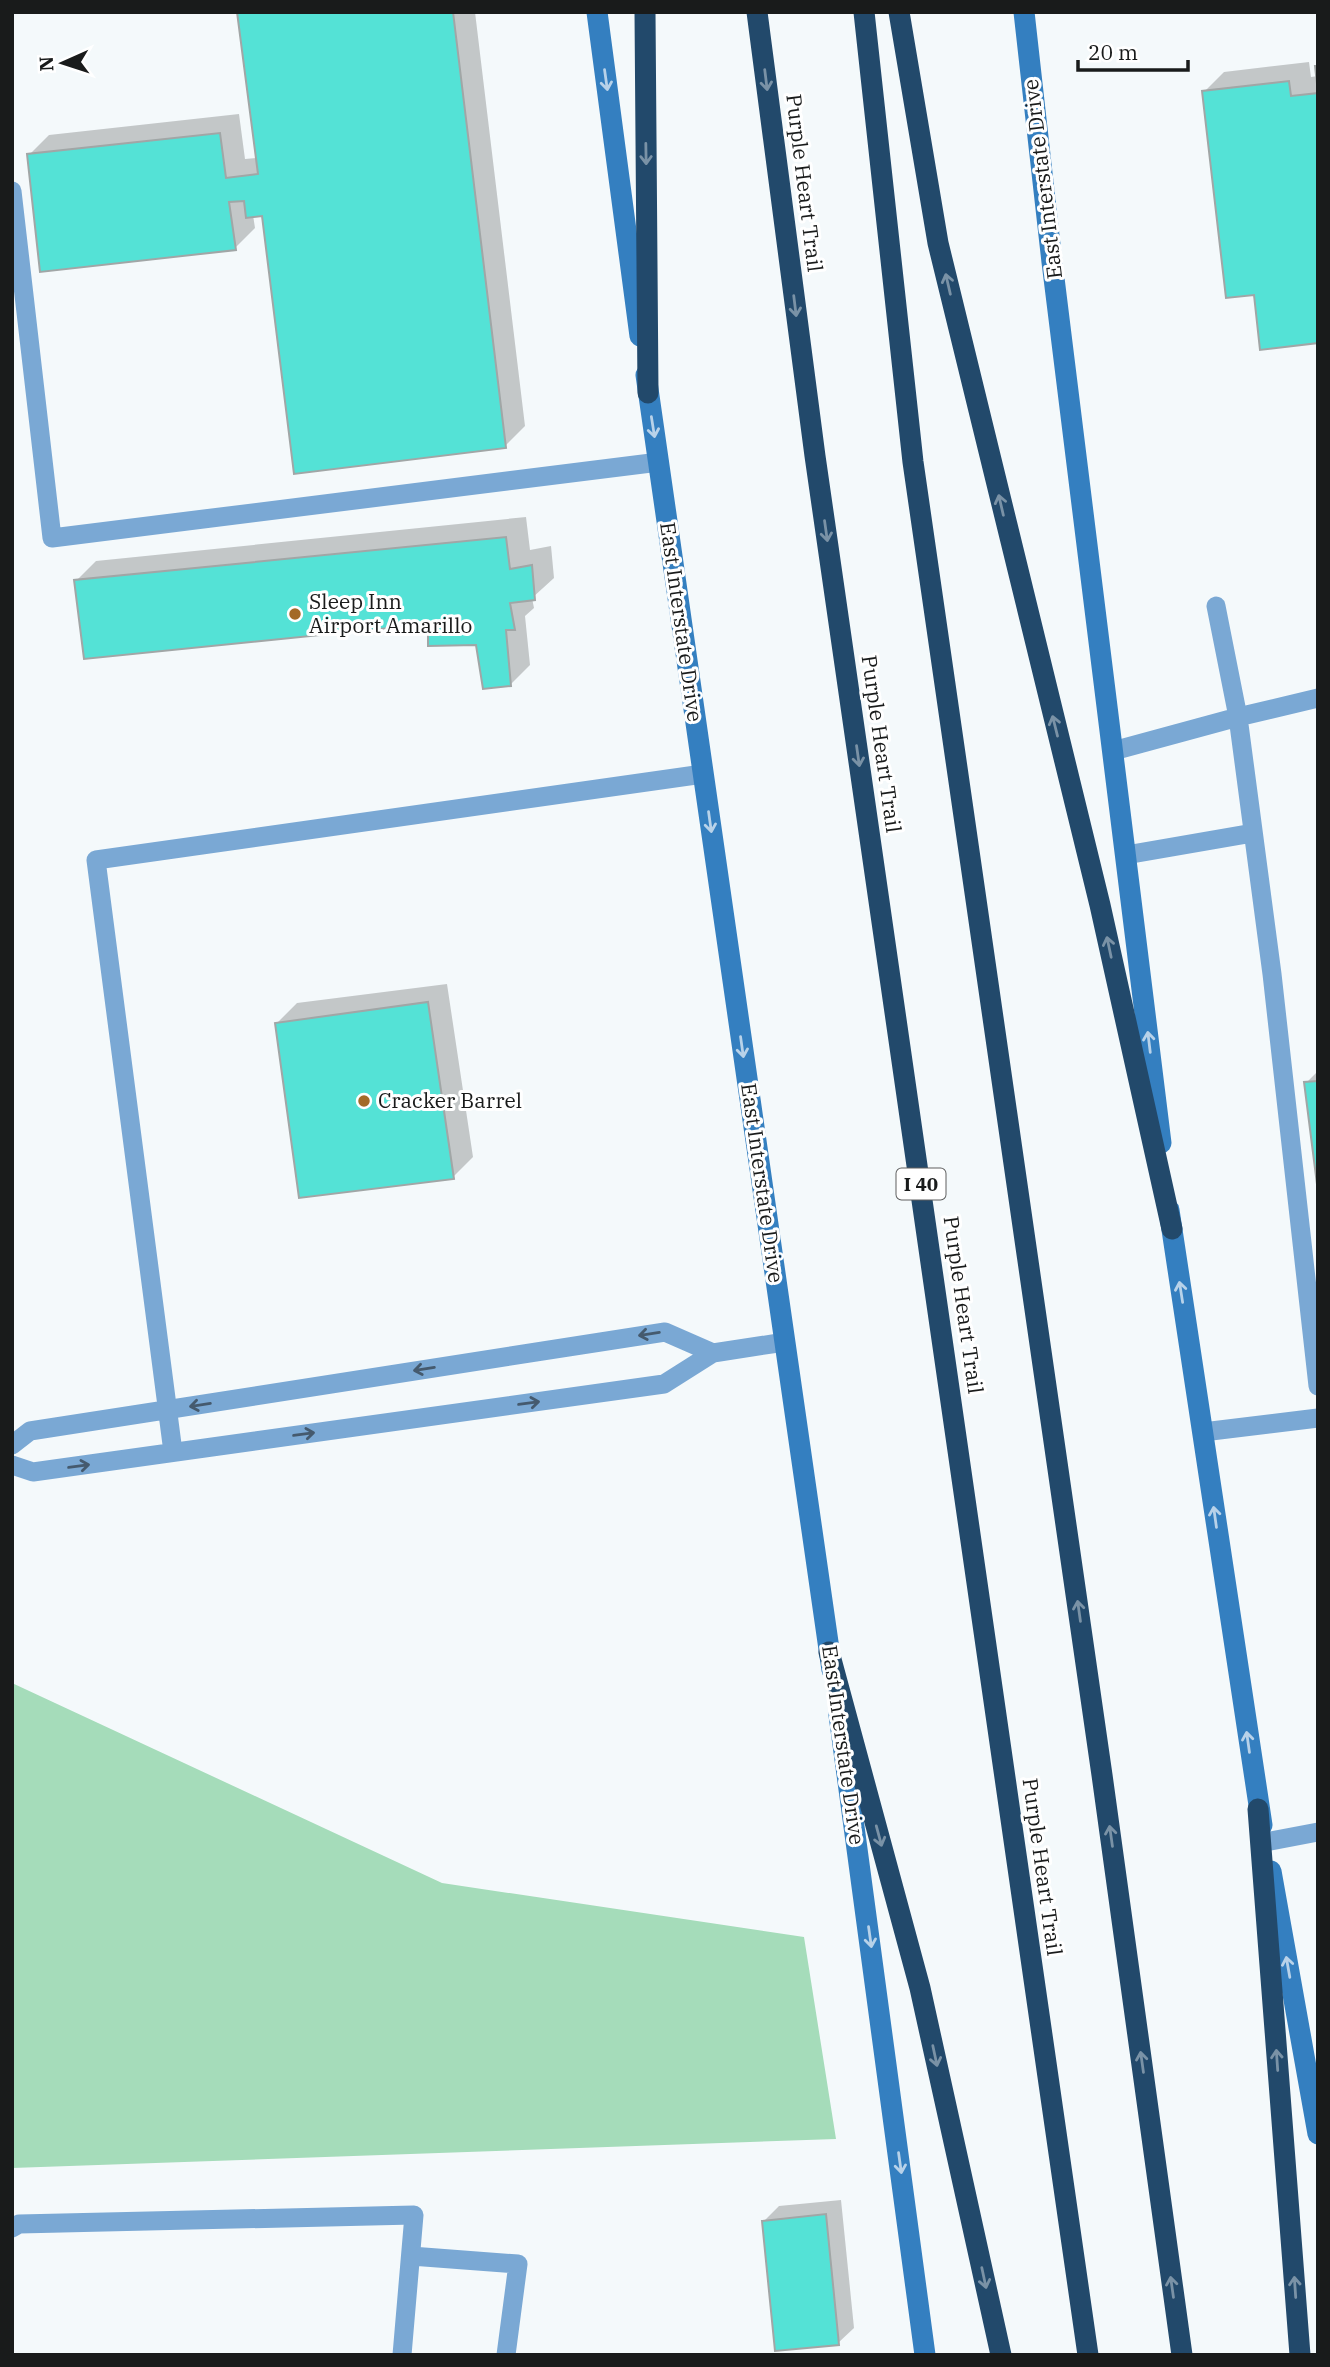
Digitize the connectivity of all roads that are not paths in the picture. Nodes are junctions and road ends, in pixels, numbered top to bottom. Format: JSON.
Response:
{"nodes":[{"id":1,"x":597,"y":12,"type":"edge"},
{"id":2,"x":645,"y":12,"type":"edge"},
{"id":3,"x":757,"y":12,"type":"edge"},
{"id":4,"x":864,"y":12,"type":"edge"},
{"id":5,"x":899,"y":12,"type":"edge"},
{"id":6,"x":1024,"y":12,"type":"edge"},
{"id":7,"x":12,"y":191,"type":"edge"},
{"id":8,"x":648,"y":393,"type":"junction"},
{"id":9,"x":659,"y":462,"type":"junction"},
{"id":10,"x":1216,"y":606,"type":"dead end"},
{"id":11,"x":1318,"y":698,"type":"edge"},
{"id":12,"x":1238,"y":718,"type":"junction"},
{"id":13,"x":1113,"y":751,"type":"junction"},
{"id":14,"x":703,"y":774,"type":"junction"},
{"id":15,"x":1253,"y":833,"type":"junction"},
{"id":16,"x":1126,"y":855,"type":"junction"},
{"id":17,"x":1172,"y":1229,"type":"junction"},
{"id":18,"x":785,"y":1342,"type":"junction"},
{"id":19,"x":713,"y":1353,"type":"junction"},
{"id":20,"x":1318,"y":1386,"type":"edge"},
{"id":21,"x":167,"y":1410,"type":"junction"},
{"id":22,"x":1318,"y":1418,"type":"edge"},
{"id":23,"x":1203,"y":1432,"type":"junction"},
{"id":24,"x":12,"y":1445,"type":"edge"},
{"id":25,"x":173,"y":1452,"type":"junction"},
{"id":26,"x":12,"y":1465,"type":"edge"},
{"id":27,"x":829,"y":1651,"type":"junction"},
{"id":28,"x":1258,"y":1810,"type":"junction"},
{"id":29,"x":1318,"y":1832,"type":"edge"},
{"id":30,"x":1265,"y":1842,"type":"junction"},
{"id":31,"x":1316,"y":2107,"type":"edge"},
{"id":32,"x":1318,"y":2134,"type":"edge"},
{"id":33,"x":12,"y":2228,"type":"edge"},
{"id":34,"x":411,"y":2256,"type":"junction"},
{"id":35,"x":402,"y":2355,"type":"edge"},
{"id":36,"x":506,"y":2355,"type":"edge"},
{"id":37,"x":926,"y":2355,"type":"edge"},
{"id":38,"x":1001,"y":2355,"type":"edge"},
{"id":39,"x":1088,"y":2355,"type":"edge"},
{"id":40,"x":1182,"y":2355,"type":"edge"},
{"id":41,"x":1300,"y":2355,"type":"edge"}],
"edges":[{"from":1,"to":8,"type":"main road","name":"East Interstate Drive","one_way":true},
{"from":2,"to":8,"type":"highway","one_way":true},
{"from":3,"to":39,"type":"highway","name":"Purple Heart Trail","number":"I 40","one_way":true},
{"from":40,"to":4,"type":"highway","one_way":true},
{"from":17,"to":5,"type":"highway","one_way":true},
{"from":6,"to":13,"type":"main road","name":"East Interstate Drive"},
{"from":7,"to":9,"type":"lane"},
{"from":8,"to":9,"type":"main road","name":"East Interstate Drive","one_way":true},
{"from":9,"to":14,"type":"main road","name":"East Interstate Drive"},
{"from":10,"to":12,"type":"lane"},
{"from":11,"to":12,"type":"lane"},
{"from":12,"to":13,"type":"lane"},
{"from":12,"to":15,"type":"lane"},
{"from":13,"to":16,"type":"main road","name":"East Interstate Drive"},
{"from":14,"to":18,"type":"main road","name":"East Interstate Drive","one_way":true},
{"from":14,"to":21,"type":"lane"},
{"from":15,"to":16,"type":"lane"},
{"from":15,"to":20,"type":"lane"},
{"from":17,"to":16,"type":"main road","name":"East Interstate Drive","one_way":true},
{"from":23,"to":17,"type":"main road","name":"East Interstate Drive","one_way":true},
{"from":18,"to":19,"type":"lane"},
{"from":18,"to":27,"type":"main road","name":"East Interstate Drive"},
{"from":19,"to":21,"type":"lane","one_way":true},
{"from":25,"to":19,"type":"lane","one_way":true},
{"from":21,"to":24,"type":"lane"},
{"from":21,"to":25,"type":"lane"},
{"from":22,"to":23,"type":"lane"},
{"from":28,"to":23,"type":"main road","name":"East Interstate Drive","one_way":true},
{"from":26,"to":25,"type":"lane","one_way":true},
{"from":27,"to":37,"type":"main road","name":"East Interstate Drive","one_way":true},
{"from":27,"to":38,"type":"highway","one_way":true},
{"from":28,"to":30,"type":"main road","name":"East Interstate Drive"},
{"from":41,"to":28,"type":"highway","one_way":true},
{"from":29,"to":30,"type":"lane"},
{"from":31,"to":30,"type":"main road","name":"East Interstate Drive","one_way":true},
{"from":31,"to":32,"type":"main road","name":"East Interstate Drive"},
{"from":33,"to":34,"type":"lane"},
{"from":34,"to":35,"type":"lane"},
{"from":34,"to":36,"type":"lane"}]}
